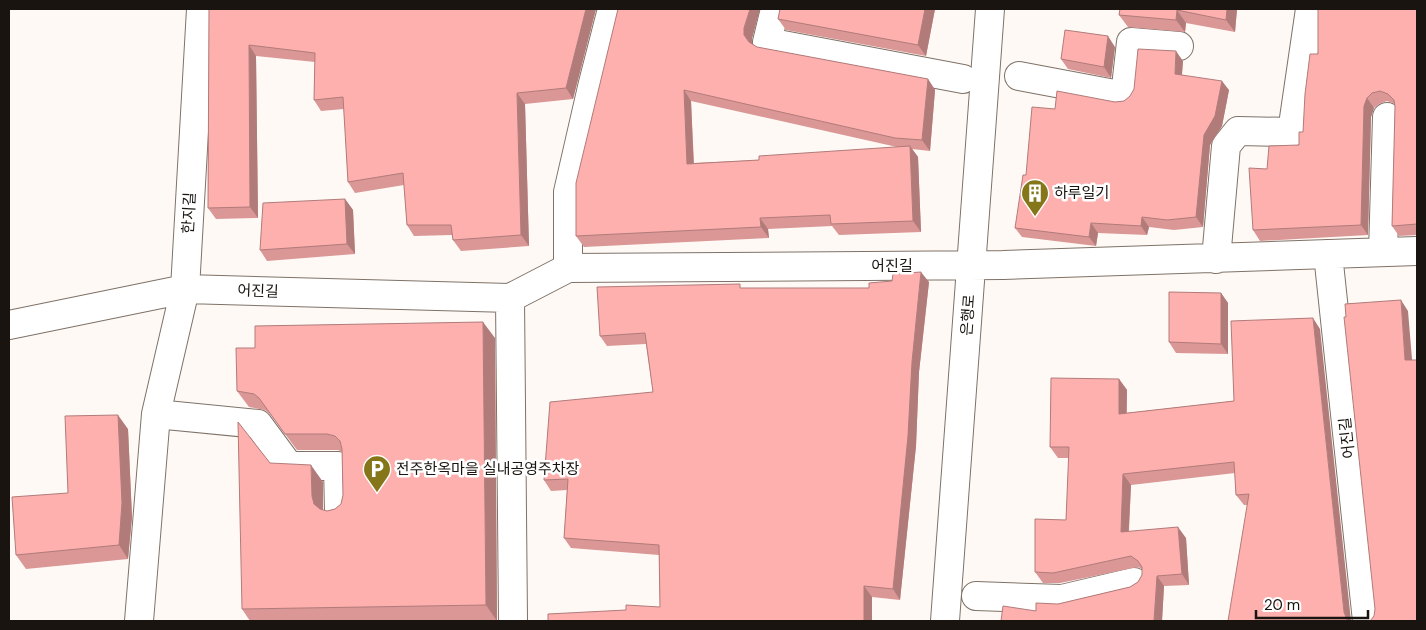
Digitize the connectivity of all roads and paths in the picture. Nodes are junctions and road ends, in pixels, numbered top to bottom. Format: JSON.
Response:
{"nodes":[{"id":1,"x":201,"y":9,"type":"edge"},
{"id":2,"x":612,"y":9,"type":"edge"},
{"id":3,"x":775,"y":9,"type":"edge"},
{"id":4,"x":990,"y":9,"type":"edge"},
{"id":5,"x":1310,"y":9,"type":"edge"},
{"id":6,"x":1179,"y":46,"type":"dead end"},
{"id":7,"x":1019,"y":76,"type":"dead end"},
{"id":8,"x":963,"y":79,"type":"dead end"},
{"id":9,"x":1387,"y":117,"type":"dead end"},
{"id":10,"x":1417,"y":251,"type":"edge"},
{"id":11,"x":1382,"y":252,"type":"junction"},
{"id":12,"x":1328,"y":254,"type":"junction"},
{"id":13,"x":1216,"y":259,"type":"junction"},
{"id":14,"x":972,"y":266,"type":"junction"},
{"id":15,"x":568,"y":268,"type":"junction"},
{"id":16,"x":185,"y":288,"type":"junction"},
{"id":17,"x":510,"y":298,"type":"junction"},
{"id":18,"x":9,"y":325,"type":"edge"},
{"id":19,"x":156,"y":414,"type":"junction"},
{"id":20,"x":339,"y":512,"type":"edge"},
{"id":21,"x":1134,"y":582,"type":"edge"},
{"id":22,"x":976,"y":596,"type":"dead end"},
{"id":23,"x":139,"y":621,"type":"edge"},
{"id":24,"x":513,"y":621,"type":"edge"},
{"id":25,"x":945,"y":621,"type":"edge"},
{"id":26,"x":1367,"y":621,"type":"edge"}],
"edges":[{"from":1,"to":16,"type":"street","name":"한지길"},
{"from":2,"to":15,"type":"street"},
{"from":3,"to":8,"type":"street"},
{"from":4,"to":14,"type":"street","name":"은행로"},
{"from":5,"to":13,"type":"street"},
{"from":6,"to":7,"type":"street"},
{"from":9,"to":11,"type":"street"},
{"from":10,"to":11,"type":"street","name":"어진길"},
{"from":11,"to":12,"type":"street","name":"어진길"},
{"from":12,"to":13,"type":"street","name":"어진길"},
{"from":12,"to":26,"type":"street","name":"어진길"},
{"from":13,"to":14,"type":"street","name":"어진길"},
{"from":14,"to":15,"type":"street","name":"어진길"},
{"from":14,"to":25,"type":"street","name":"은행로"},
{"from":15,"to":17,"type":"street","name":"어진길"},
{"from":16,"to":17,"type":"street","name":"어진길"},
{"from":16,"to":18,"type":"street","name":"어진길"},
{"from":16,"to":19,"type":"street","name":"한지길"},
{"from":17,"to":24,"type":"street"},
{"from":19,"to":20,"type":"street"},
{"from":19,"to":23,"type":"street","name":"한지길"},
{"from":21,"to":22,"type":"street"}]}
